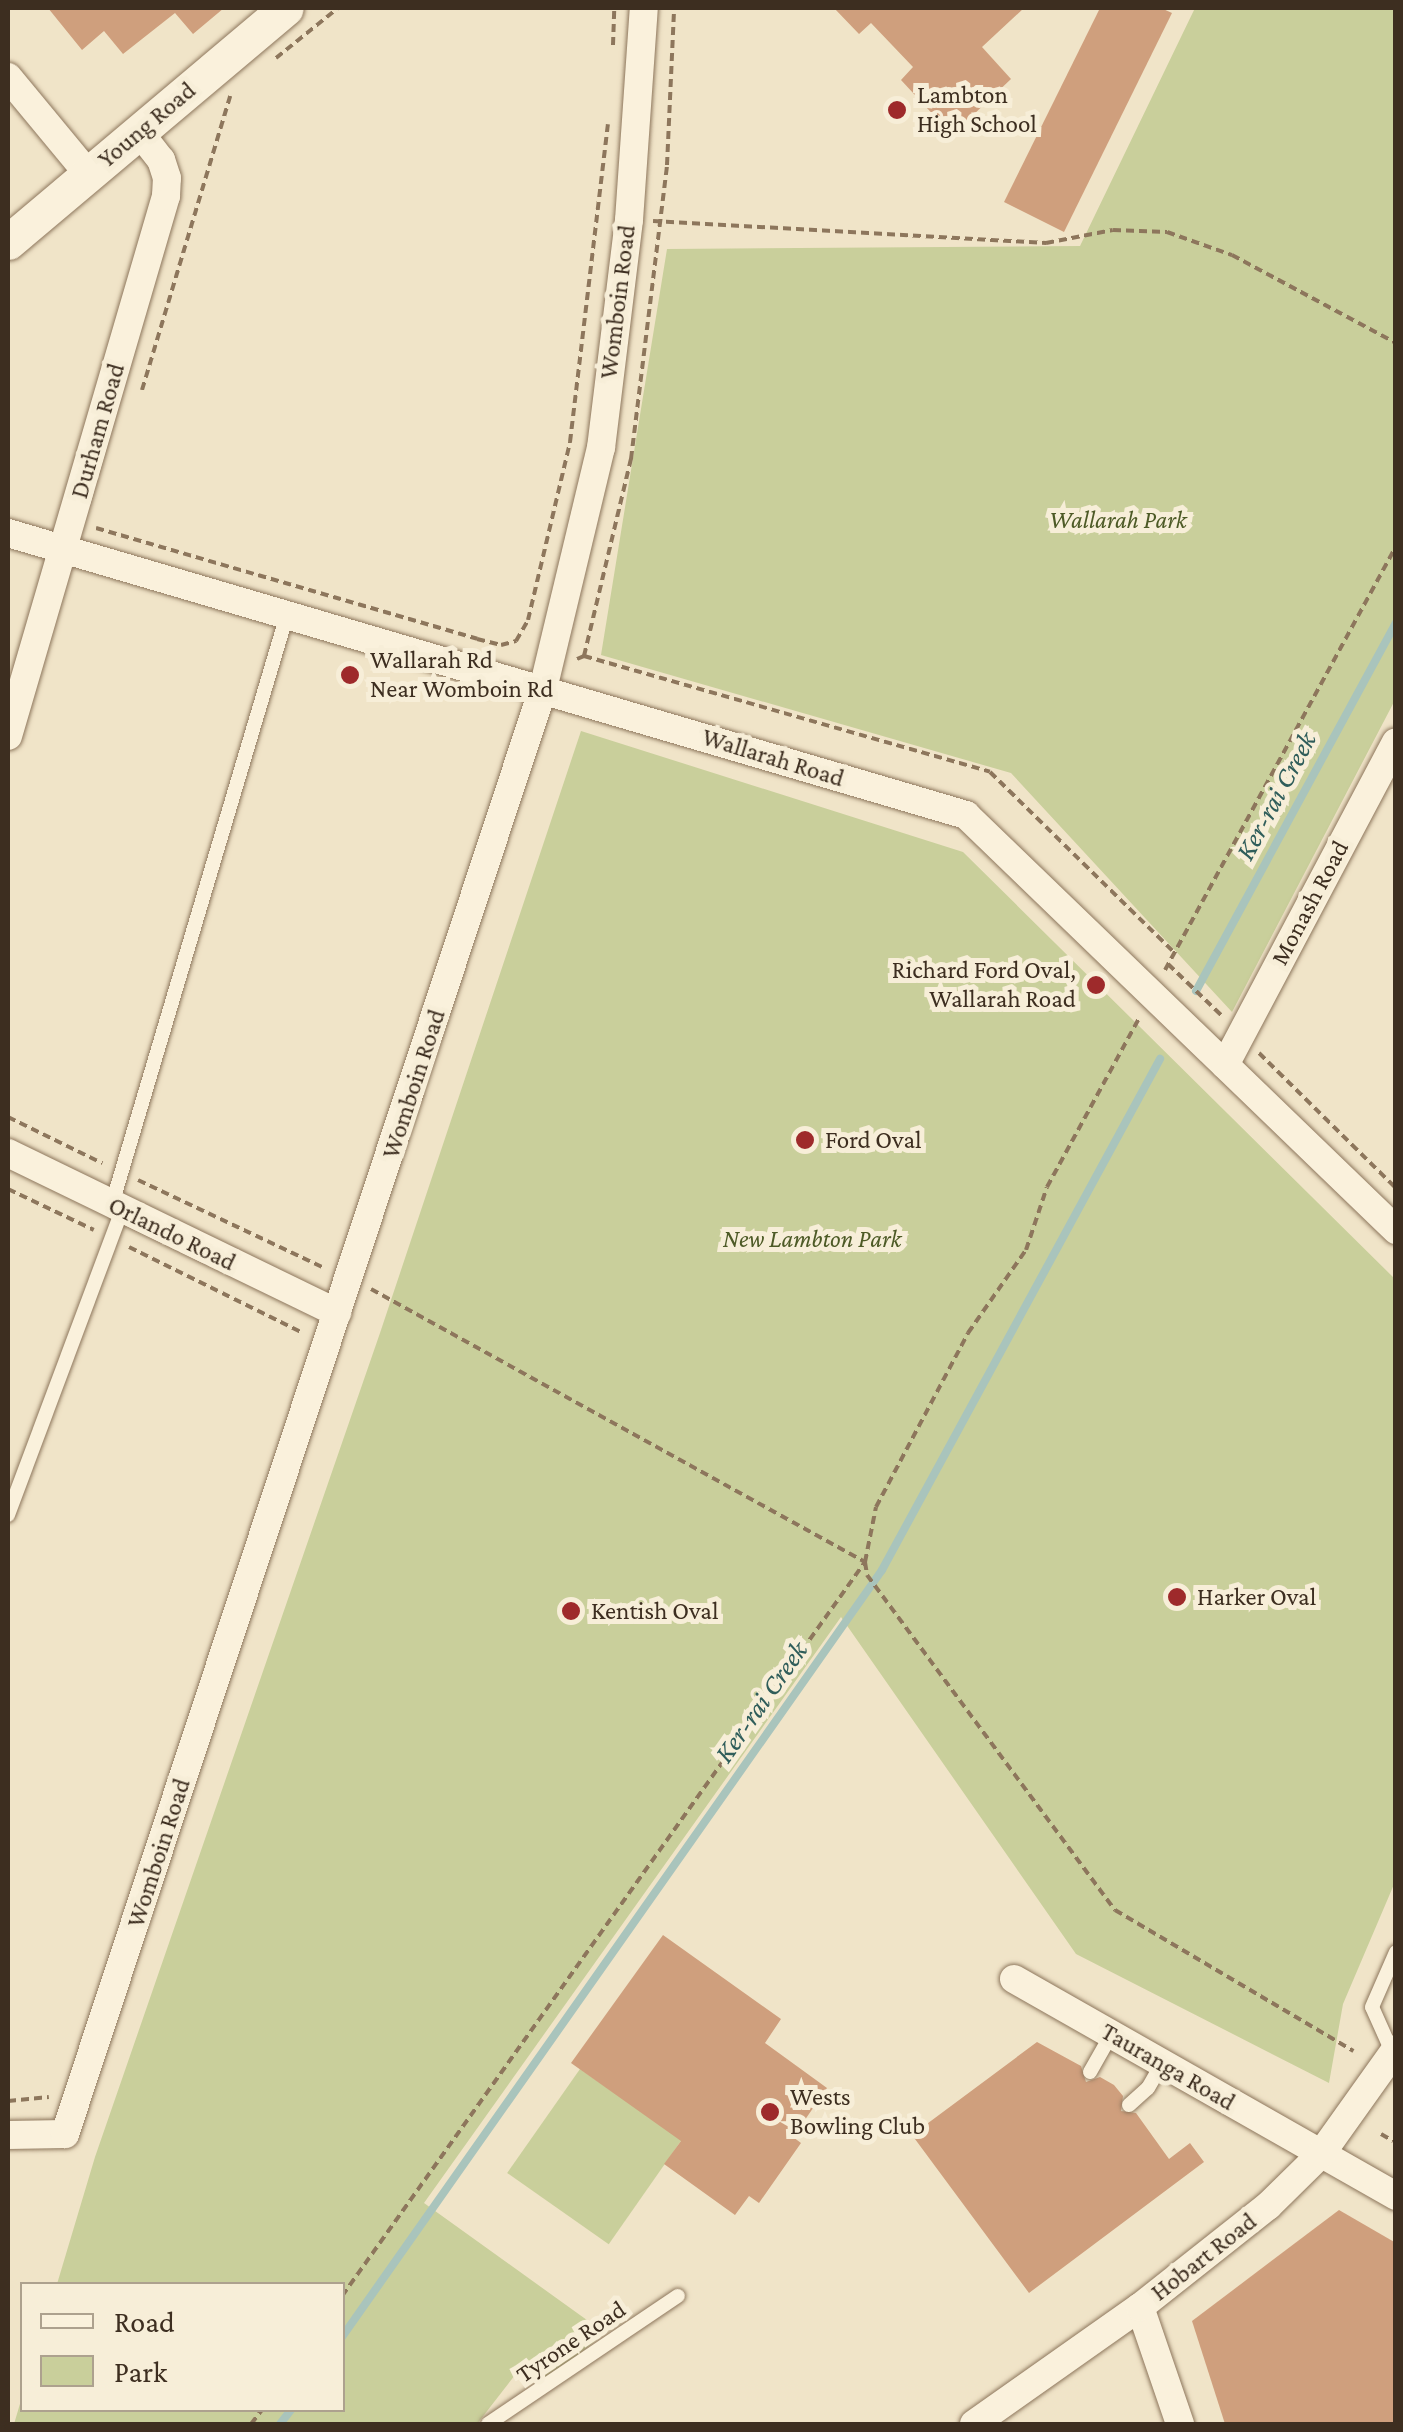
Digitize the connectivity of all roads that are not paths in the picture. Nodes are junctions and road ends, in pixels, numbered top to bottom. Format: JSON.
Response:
{"nodes":[{"id":1,"x":286,"y":8,"type":"edge"},
{"id":2,"x":644,"y":8,"type":"edge"},
{"id":3,"x":8,"y":77,"type":"edge"},
{"id":4,"x":139,"y":132,"type":"junction"},
{"id":5,"x":89,"y":175,"type":"junction"},
{"id":6,"x":8,"y":242,"type":"edge"},
{"id":7,"x":8,"y":533,"type":"edge"},
{"id":8,"x":64,"y":550,"type":"junction"},
{"id":9,"x":286,"y":618,"type":"junction"},
{"id":10,"x":543,"y":689,"type":"junction"},
{"id":11,"x":8,"y":736,"type":"edge"},
{"id":12,"x":1396,"y":742,"type":"edge"},
{"id":13,"x":1389,"y":771,"type":"edge"},
{"id":14,"x":1225,"y":1065,"type":"junction"},
{"id":15,"x":8,"y":1154,"type":"edge"},
{"id":16,"x":117,"y":1207,"type":"junction"},
{"id":17,"x":1396,"y":1230,"type":"edge"},
{"id":18,"x":337,"y":1313,"type":"junction"},
{"id":19,"x":8,"y":1515,"type":"edge"},
{"id":20,"x":1396,"y":1952,"type":"edge"},
{"id":21,"x":1014,"y":1979,"type":"dead end"},
{"id":22,"x":1111,"y":2035,"type":"junction"},
{"id":23,"x":1394,"y":2052,"type":"edge"},
{"id":24,"x":1162,"y":2064,"type":"junction"},
{"id":25,"x":1090,"y":2072,"type":"dead end"},
{"id":26,"x":1129,"y":2104,"type":"dead end"},
{"id":27,"x":8,"y":2136,"type":"edge"},
{"id":28,"x":1322,"y":2154,"type":"junction"},
{"id":29,"x":1396,"y":2196,"type":"edge"},
{"id":30,"x":678,"y":2296,"type":"dead end"},
{"id":31,"x":1140,"y":2307,"type":"junction"},
{"id":32,"x":488,"y":2424,"type":"edge"},
{"id":33,"x":974,"y":2424,"type":"edge"},
{"id":34,"x":1180,"y":2424,"type":"edge"}],
"edges":[{"from":1,"to":4,"type":"street","name":"Young Road"},
{"from":2,"to":10,"type":"street","name":"Womboin Road"},
{"from":3,"to":5,"type":"street"},
{"from":4,"to":5,"type":"street","name":"Young Road"},
{"from":4,"to":8,"type":"street","name":"Durham Road"},
{"from":5,"to":6,"type":"street","name":"Young Road"},
{"from":7,"to":8,"type":"street","name":"Wallarah Road"},
{"from":8,"to":9,"type":"street","name":"Wallarah Road"},
{"from":8,"to":11,"type":"street","name":"Durham Road"},
{"from":9,"to":10,"type":"street","name":"Wallarah Road"},
{"from":9,"to":16,"type":"lane"},
{"from":10,"to":14,"type":"street","name":"Wallarah Road"},
{"from":10,"to":18,"type":"street","name":"Womboin Road"},
{"from":12,"to":13,"type":"street","name":"Monash Road"},
{"from":13,"to":14,"type":"street","name":"Monash Road"},
{"from":14,"to":17,"type":"street","name":"Wallarah Road"},
{"from":15,"to":16,"type":"street","name":"Orlando Road"},
{"from":16,"to":18,"type":"street","name":"Orlando Road"},
{"from":16,"to":19,"type":"lane"},
{"from":18,"to":27,"type":"street","name":"Womboin Road"},
{"from":20,"to":23,"type":"lane"},
{"from":21,"to":22,"type":"street","name":"Tauranga Road"},
{"from":22,"to":24,"type":"street","name":"Tauranga Road"},
{"from":22,"to":25,"type":"lane"},
{"from":23,"to":28,"type":"street","name":"Hobart Road"},
{"from":24,"to":26,"type":"lane"},
{"from":24,"to":28,"type":"street","name":"Tauranga Road"},
{"from":28,"to":29,"type":"street","name":"Tauranga Road"},
{"from":28,"to":31,"type":"street","name":"Hobart Road"},
{"from":30,"to":32,"type":"lane","name":"Tyrone Road"},
{"from":31,"to":33,"type":"street","name":"Hobart Road"},
{"from":31,"to":34,"type":"street"}]}
